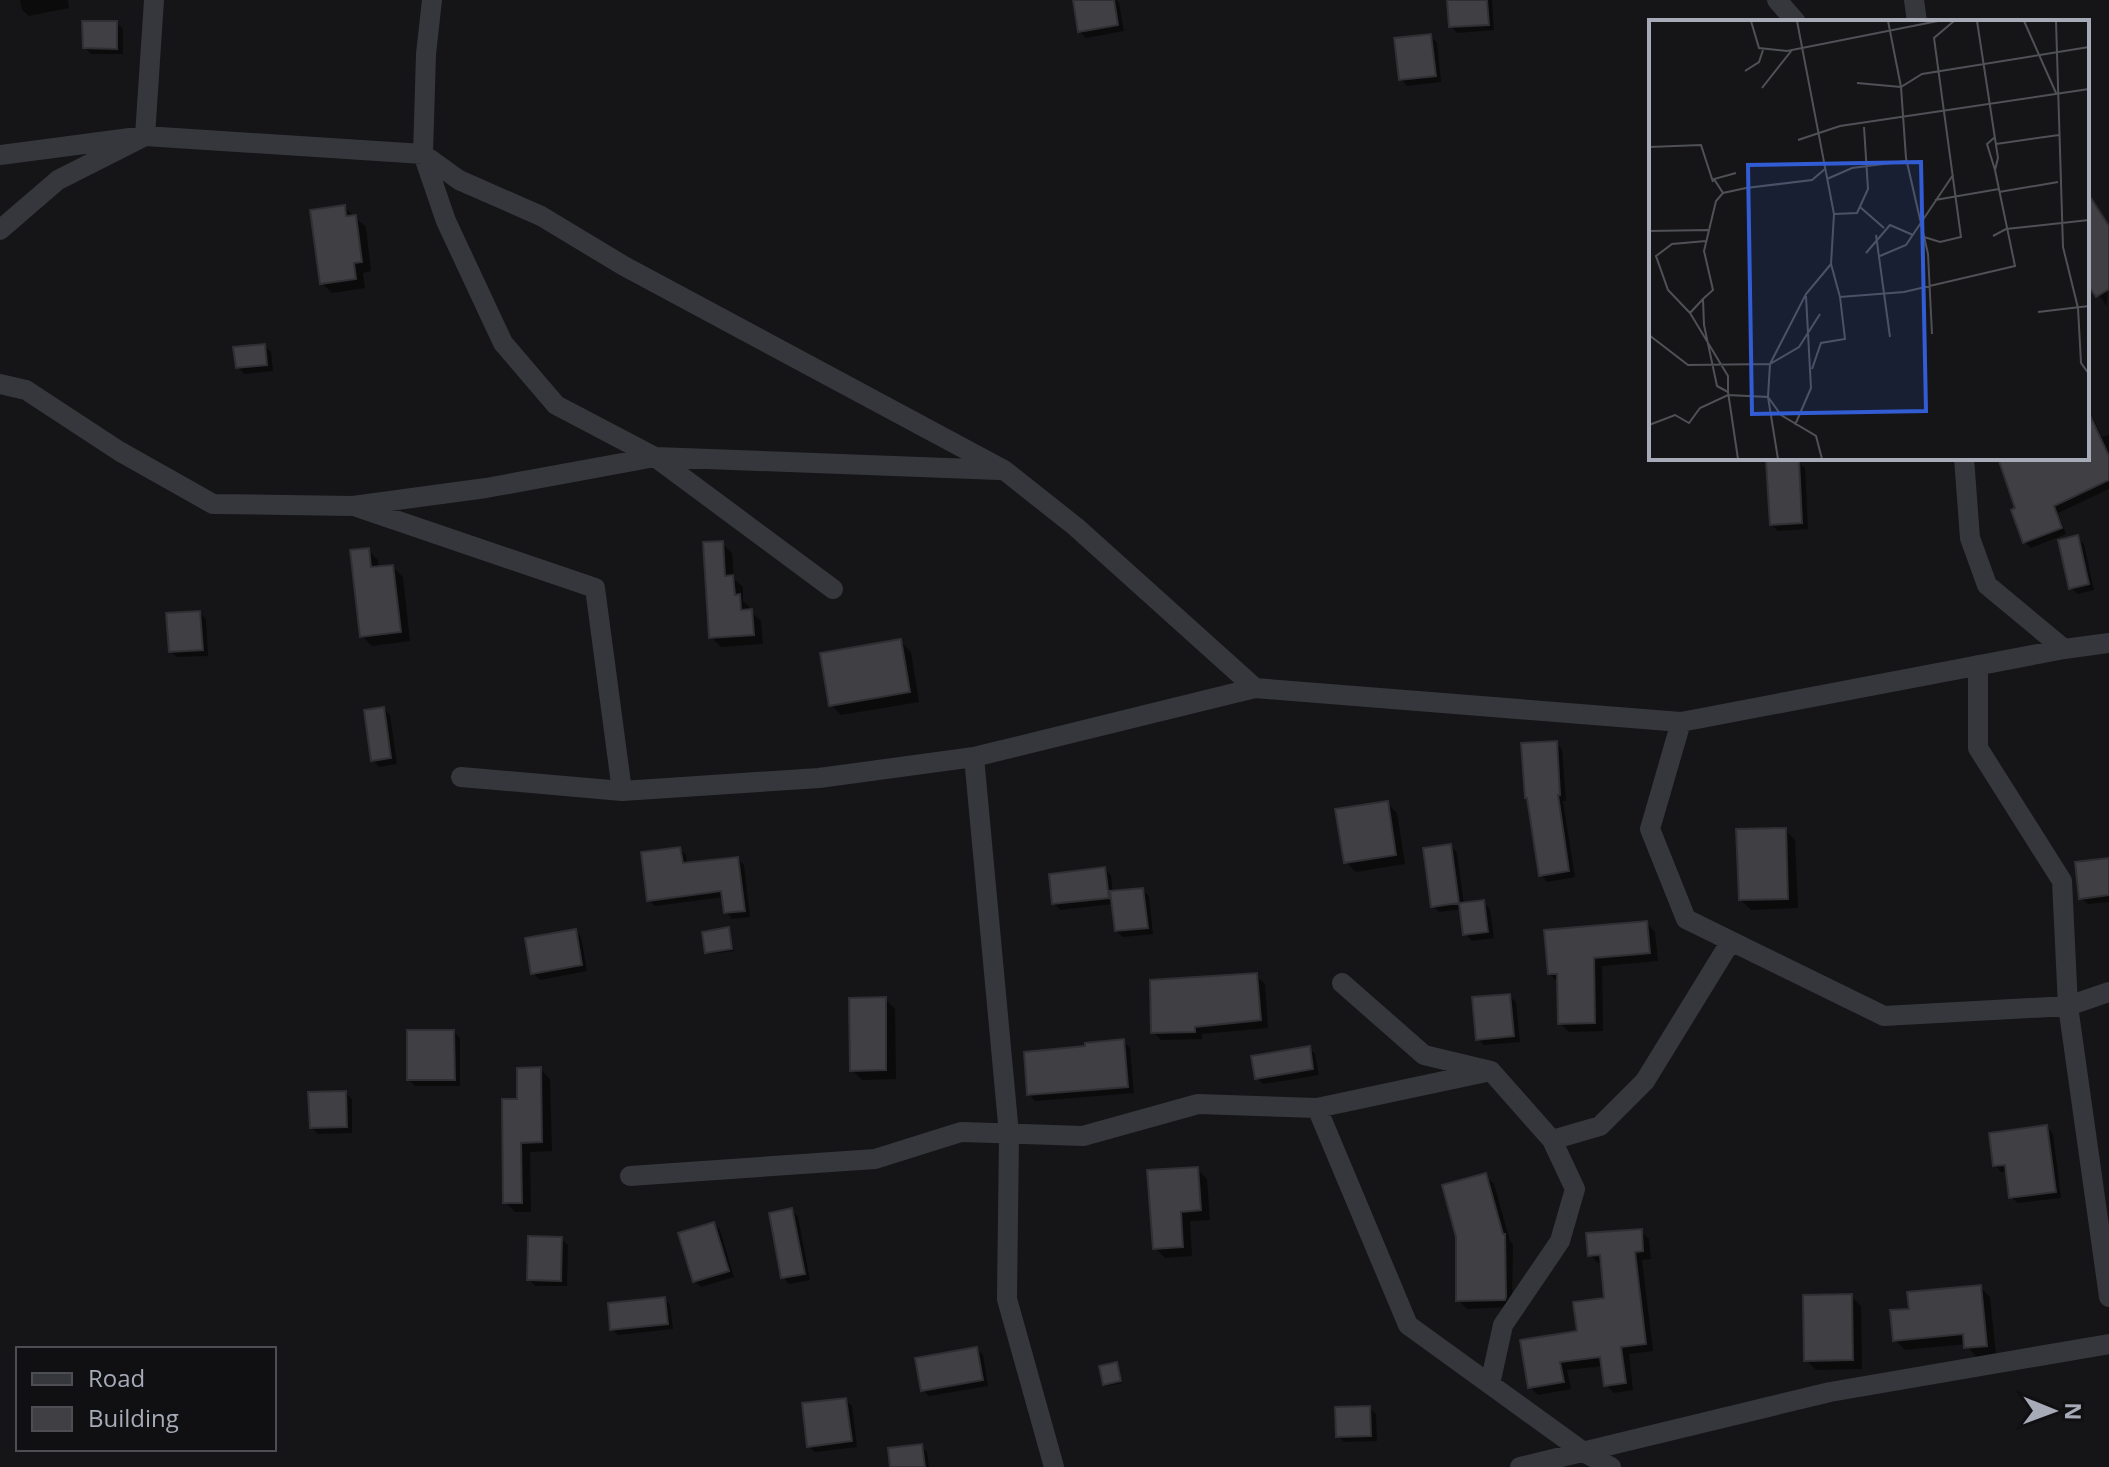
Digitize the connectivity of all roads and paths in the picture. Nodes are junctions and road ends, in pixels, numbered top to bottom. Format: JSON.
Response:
{"nodes":[{"id":1,"x":154,"y":0,"type":"edge"},
{"id":2,"x":432,"y":0,"type":"edge"},
{"id":3,"x":1777,"y":0,"type":"edge"},
{"id":4,"x":1914,"y":0,"type":"edge"},
{"id":5,"x":1794,"y":20,"type":"edge"},
{"id":6,"x":1917,"y":20,"type":"edge"},
{"id":7,"x":145,"y":136,"type":"junction"},
{"id":8,"x":423,"y":154,"type":"junction"},
{"id":9,"x":0,"y":155,"type":"edge"},
{"id":10,"x":0,"y":230,"type":"edge"},
{"id":11,"x":0,"y":384,"type":"edge"},
{"id":12,"x":655,"y":457,"type":"junction"},
{"id":13,"x":1964,"y":460,"type":"edge"},
{"id":14,"x":1004,"y":470,"type":"junction"},
{"id":15,"x":353,"y":506,"type":"junction"},
{"id":16,"x":833,"y":589,"type":"dead end"},
{"id":17,"x":2109,"y":643,"type":"edge"},
{"id":18,"x":2064,"y":649,"type":"junction"},
{"id":19,"x":1978,"y":665,"type":"junction"},
{"id":20,"x":1255,"y":688,"type":"junction"},
{"id":21,"x":1681,"y":722,"type":"junction"},
{"id":22,"x":974,"y":757,"type":"junction"},
{"id":23,"x":461,"y":777,"type":"dead end"},
{"id":24,"x":622,"y":791,"type":"junction"},
{"id":25,"x":1731,"y":941,"type":"junction"},
{"id":26,"x":1342,"y":983,"type":"dead end"},
{"id":27,"x":2109,"y":992,"type":"edge"},
{"id":28,"x":2068,"y":1006,"type":"junction"},
{"id":29,"x":1491,"y":1071,"type":"junction"},
{"id":30,"x":1317,"y":1108,"type":"junction"},
{"id":31,"x":1009,"y":1134,"type":"junction"},
{"id":32,"x":1552,"y":1140,"type":"junction"},
{"id":33,"x":630,"y":1176,"type":"dead end"},
{"id":34,"x":2109,"y":1297,"type":"edge"},
{"id":35,"x":2109,"y":1344,"type":"edge"},
{"id":36,"x":1490,"y":1384,"type":"junction"},
{"id":37,"x":1585,"y":1453,"type":"junction"},
{"id":38,"x":1054,"y":1467,"type":"edge"},
{"id":39,"x":1520,"y":1467,"type":"edge"},
{"id":40,"x":1611,"y":1467,"type":"edge"}],
"edges":[{"from":1,"to":7,"type":"street"},
{"from":2,"to":8,"type":"street"},
{"from":3,"to":5,"type":"street"},
{"from":4,"to":6,"type":"street"},
{"from":7,"to":8,"type":"street"},
{"from":7,"to":9,"type":"street"},
{"from":7,"to":10,"type":"street"},
{"from":8,"to":12,"type":"street"},
{"from":8,"to":14,"type":"street"},
{"from":11,"to":15,"type":"street"},
{"from":12,"to":14,"type":"street"},
{"from":12,"to":15,"type":"street"},
{"from":12,"to":16,"type":"street"},
{"from":13,"to":18,"type":"street"},
{"from":14,"to":20,"type":"street"},
{"from":15,"to":24,"type":"street"},
{"from":17,"to":18,"type":"street"},
{"from":18,"to":19,"type":"street"},
{"from":19,"to":21,"type":"street"},
{"from":19,"to":28,"type":"street"},
{"from":20,"to":21,"type":"street"},
{"from":20,"to":22,"type":"street"},
{"from":21,"to":25,"type":"street"},
{"from":22,"to":24,"type":"street"},
{"from":22,"to":31,"type":"street"},
{"from":23,"to":24,"type":"street"},
{"from":25,"to":28,"type":"street"},
{"from":25,"to":32,"type":"street"},
{"from":26,"to":29,"type":"street"},
{"from":27,"to":28,"type":"street"},
{"from":28,"to":34,"type":"street"},
{"from":29,"to":30,"type":"street"},
{"from":29,"to":32,"type":"street"},
{"from":30,"to":31,"type":"street"},
{"from":30,"to":36,"type":"street"},
{"from":31,"to":33,"type":"street"},
{"from":31,"to":38,"type":"street"},
{"from":32,"to":36,"type":"street"},
{"from":35,"to":37,"type":"street"},
{"from":36,"to":37,"type":"street"},
{"from":37,"to":39,"type":"street"},
{"from":37,"to":40,"type":"street"}]}
